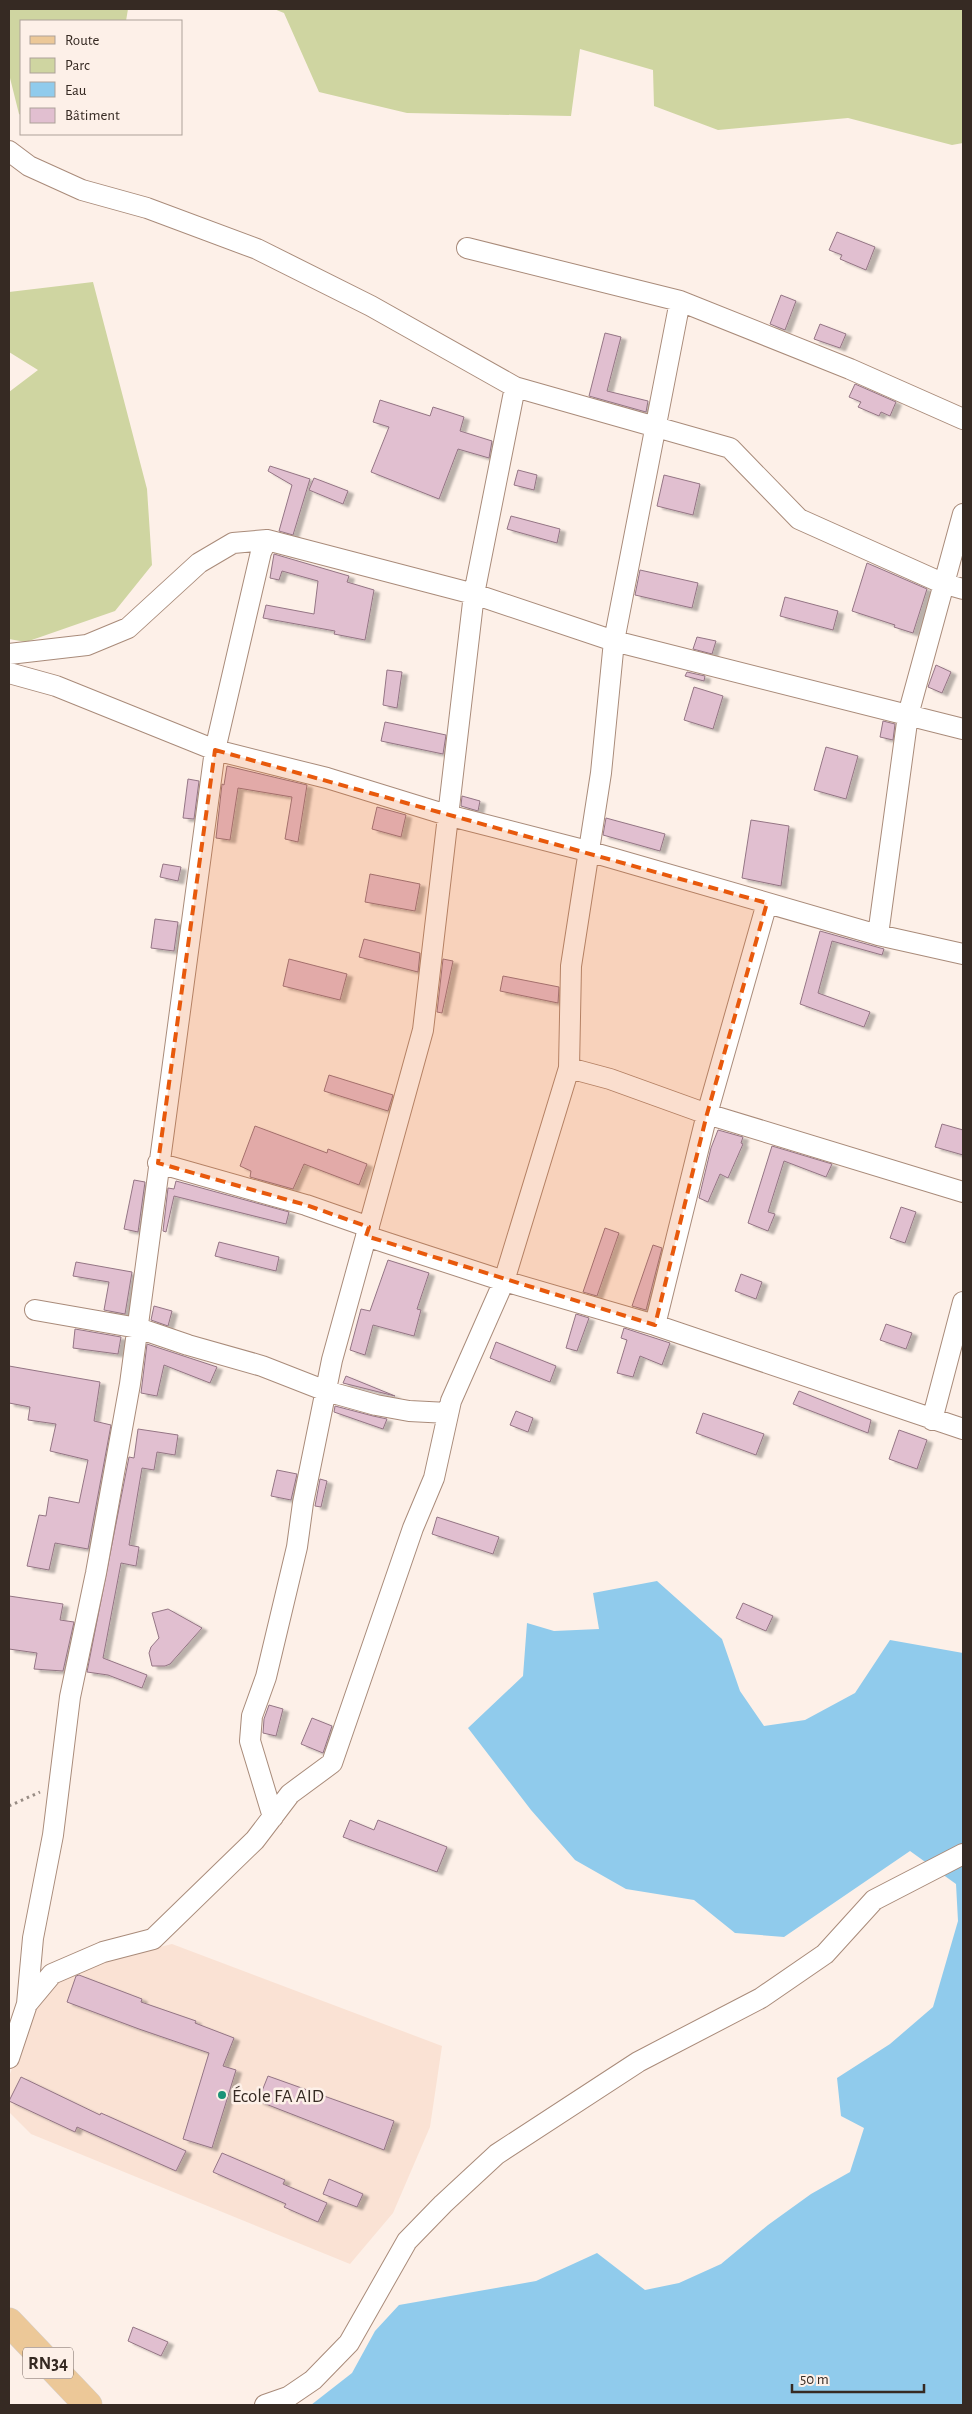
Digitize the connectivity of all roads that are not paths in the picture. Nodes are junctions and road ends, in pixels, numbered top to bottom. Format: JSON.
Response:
{"nodes":[{"id":1,"x":9,"y":151,"type":"edge"},
{"id":2,"x":467,"y":248,"type":"dead end"},
{"id":3,"x":680,"y":301,"type":"junction"},
{"id":4,"x":515,"y":386,"type":"junction"},
{"id":5,"x":963,"y":419,"type":"edge"},
{"id":6,"x":656,"y":426,"type":"junction"},
{"id":7,"x":963,"y":514,"type":"edge"},
{"id":8,"x":267,"y":540,"type":"junction"},
{"id":9,"x":942,"y":583,"type":"junction"},
{"id":10,"x":963,"y":589,"type":"edge"},
{"id":11,"x":474,"y":594,"type":"junction"},
{"id":12,"x":614,"y":641,"type":"junction"},
{"id":13,"x":9,"y":654,"type":"edge"},
{"id":14,"x":9,"y":673,"type":"edge"},
{"id":15,"x":908,"y":715,"type":"junction"},
{"id":16,"x":963,"y":729,"type":"edge"},
{"id":17,"x":215,"y":750,"type":"junction"},
{"id":18,"x":447,"y":815,"type":"junction"},
{"id":19,"x":590,"y":852,"type":"junction"},
{"id":20,"x":767,"y":903,"type":"junction"},
{"id":21,"x":878,"y":935,"type":"junction"},
{"id":22,"x":963,"y":954,"type":"edge"},
{"id":23,"x":569,"y":1068,"type":"junction"},
{"id":24,"x":708,"y":1114,"type":"junction"},
{"id":25,"x":158,"y":1163,"type":"junction"},
{"id":26,"x":963,"y":1192,"type":"edge"},
{"id":27,"x":367,"y":1231,"type":"junction"},
{"id":28,"x":504,"y":1281,"type":"junction"},
{"id":29,"x":963,"y":1302,"type":"edge"},
{"id":30,"x":35,"y":1310,"type":"dead end"},
{"id":31,"x":655,"y":1325,"type":"junction"},
{"id":32,"x":138,"y":1328,"type":"junction"},
{"id":33,"x":326,"y":1391,"type":"junction"},
{"id":34,"x":448,"y":1413,"type":"junction"},
{"id":35,"x":932,"y":1420,"type":"junction"},
{"id":36,"x":963,"y":1429,"type":"edge"},
{"id":37,"x":272,"y":1817,"type":"junction"},
{"id":38,"x":963,"y":1854,"type":"edge"},
{"id":39,"x":27,"y":2004,"type":"junction"},
{"id":40,"x":9,"y":2058,"type":"edge"},
{"id":41,"x":9,"y":2322,"type":"edge"},
{"id":42,"x":88,"y":2405,"type":"edge"},
{"id":43,"x":265,"y":2405,"type":"edge"}],
"edges":[{"from":1,"to":4,"type":"street"},
{"from":2,"to":3,"type":"street"},
{"from":3,"to":5,"type":"street"},
{"from":3,"to":6,"type":"street"},
{"from":4,"to":6,"type":"street"},
{"from":4,"to":11,"type":"street"},
{"from":6,"to":9,"type":"street"},
{"from":6,"to":12,"type":"street"},
{"from":7,"to":9,"type":"street"},
{"from":8,"to":11,"type":"street"},
{"from":8,"to":13,"type":"street"},
{"from":8,"to":17,"type":"street"},
{"from":9,"to":10,"type":"street"},
{"from":9,"to":15,"type":"street"},
{"from":11,"to":12,"type":"street"},
{"from":11,"to":18,"type":"street"},
{"from":12,"to":15,"type":"street"},
{"from":12,"to":19,"type":"street"},
{"from":14,"to":17,"type":"street"},
{"from":15,"to":16,"type":"street"},
{"from":15,"to":21,"type":"street"},
{"from":17,"to":18,"type":"street"},
{"from":17,"to":25,"type":"street"},
{"from":18,"to":19,"type":"street"},
{"from":18,"to":27,"type":"street"},
{"from":19,"to":20,"type":"street"},
{"from":19,"to":23,"type":"street"},
{"from":20,"to":21,"type":"street"},
{"from":20,"to":24,"type":"street"},
{"from":21,"to":22,"type":"street"},
{"from":23,"to":24,"type":"street"},
{"from":23,"to":28,"type":"street"},
{"from":24,"to":26,"type":"street"},
{"from":24,"to":31,"type":"street"},
{"from":25,"to":27,"type":"street"},
{"from":25,"to":32,"type":"street"},
{"from":27,"to":28,"type":"street"},
{"from":27,"to":33,"type":"street"},
{"from":28,"to":31,"type":"street"},
{"from":28,"to":34,"type":"street"},
{"from":29,"to":35,"type":"street"},
{"from":30,"to":32,"type":"street"},
{"from":31,"to":35,"type":"street"},
{"from":32,"to":33,"type":"street"},
{"from":32,"to":39,"type":"street"},
{"from":33,"to":34,"type":"street"},
{"from":33,"to":37,"type":"street"},
{"from":34,"to":37,"type":"street"},
{"from":35,"to":36,"type":"street"},
{"from":37,"to":39,"type":"street"},
{"from":38,"to":43,"type":"street"},
{"from":39,"to":40,"type":"street"},
{"from":41,"to":42,"type":"main road","number":"RN34"}]}
